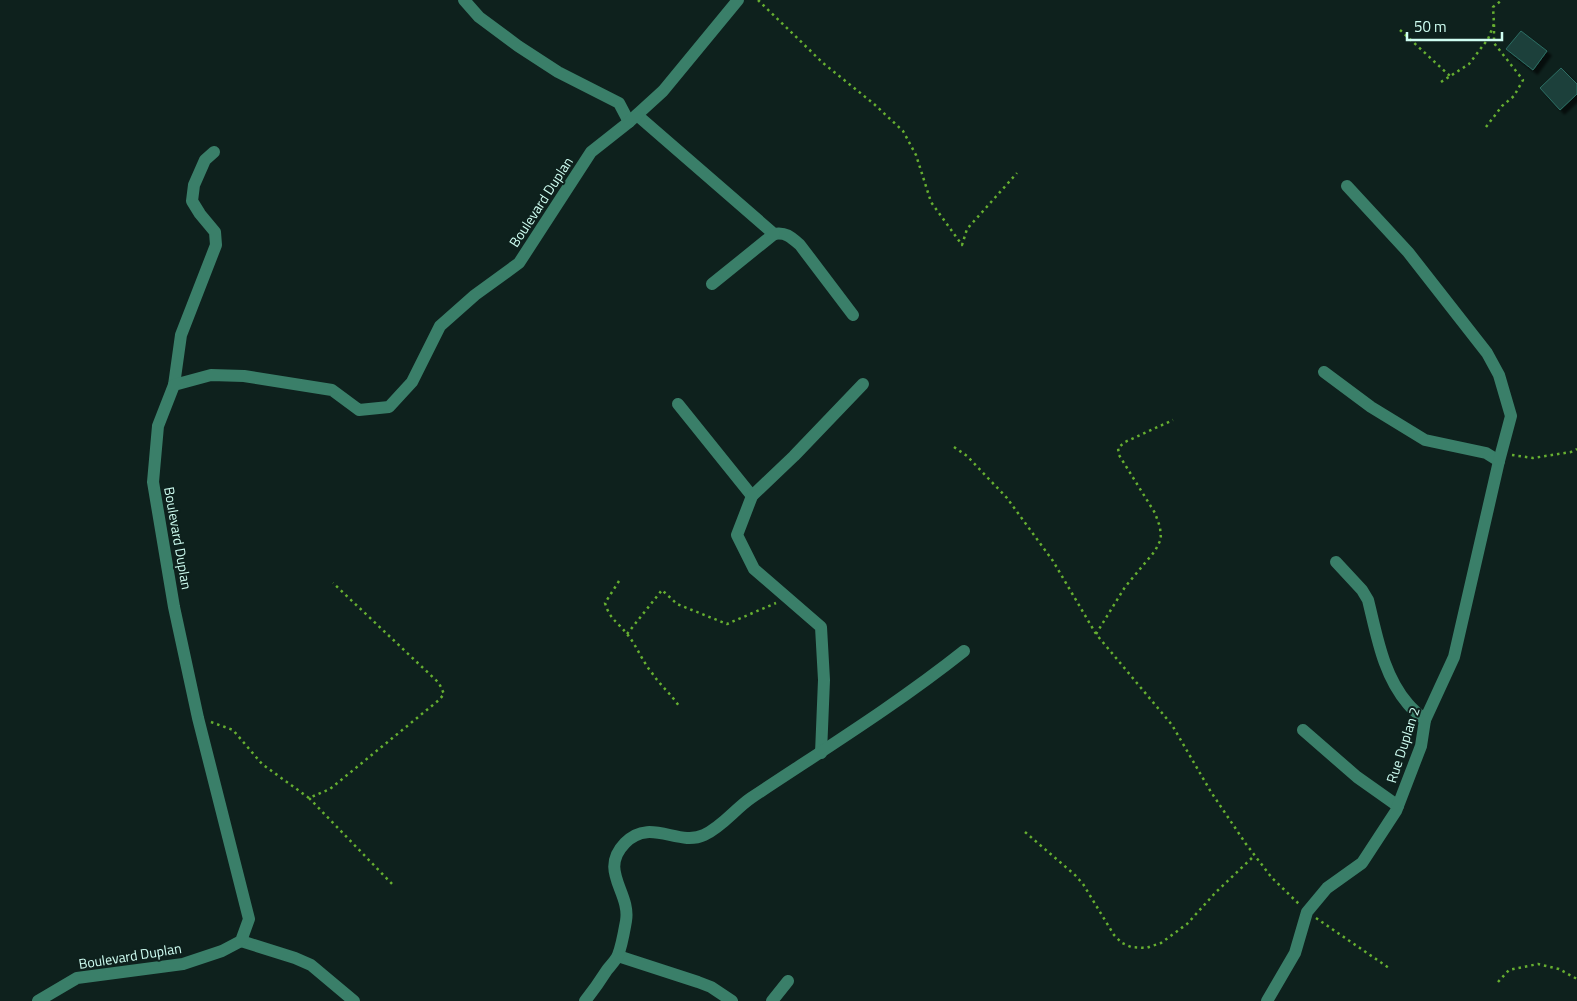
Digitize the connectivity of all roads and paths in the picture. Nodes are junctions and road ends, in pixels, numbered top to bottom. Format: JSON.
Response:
{"nodes":[{"id":1,"x":464,"y":0,"type":"edge"},
{"id":2,"x":738,"y":0,"type":"edge"},
{"id":3,"x":758,"y":0,"type":"edge"},
{"id":4,"x":1502,"y":0,"type":"edge"},
{"id":5,"x":1494,"y":24,"type":"junction"},
{"id":6,"x":1400,"y":30,"type":"dead end"},
{"id":7,"x":1450,"y":76,"type":"junction"},
{"id":8,"x":1441,"y":82,"type":"dead end"},
{"id":9,"x":633,"y":118,"type":"junction"},
{"id":10,"x":1486,"y":127,"type":"dead end"},
{"id":11,"x":214,"y":152,"type":"dead end"},
{"id":12,"x":1017,"y":173,"type":"dead end"},
{"id":13,"x":1347,"y":186,"type":"dead end"},
{"id":14,"x":774,"y":234,"type":"junction"},
{"id":15,"x":712,"y":284,"type":"dead end"},
{"id":16,"x":853,"y":315,"type":"dead end"},
{"id":17,"x":1324,"y":372,"type":"dead end"},
{"id":18,"x":863,"y":384,"type":"dead end"},
{"id":19,"x":174,"y":385,"type":"junction"},
{"id":20,"x":678,"y":404,"type":"dead end"},
{"id":21,"x":1173,"y":420,"type":"dead end"},
{"id":22,"x":954,"y":447,"type":"dead end"},
{"id":23,"x":1577,"y":449,"type":"edge"},
{"id":24,"x":1500,"y":457,"type":"junction"},
{"id":25,"x":752,"y":496,"type":"junction"},
{"id":26,"x":1336,"y":562,"type":"dead end"},
{"id":27,"x":620,"y":581,"type":"dead end"},
{"id":28,"x":333,"y":583,"type":"dead end"},
{"id":29,"x":789,"y":598,"type":"junction"},
{"id":30,"x":628,"y":634,"type":"junction"},
{"id":31,"x":1096,"y":634,"type":"junction"},
{"id":32,"x":964,"y":651,"type":"dead end"},
{"id":33,"x":679,"y":706,"type":"dead end"},
{"id":34,"x":198,"y":718,"type":"junction"},
{"id":35,"x":1425,"y":720,"type":"junction"},
{"id":36,"x":1303,"y":730,"type":"dead end"},
{"id":37,"x":821,"y":753,"type":"junction"},
{"id":38,"x":309,"y":798,"type":"junction"},
{"id":39,"x":1398,"y":806,"type":"junction"},
{"id":40,"x":1025,"y":832,"type":"dead end"},
{"id":41,"x":1254,"y":856,"type":"junction"},
{"id":42,"x":394,"y":886,"type":"dead end"},
{"id":43,"x":1307,"y":912,"type":"junction"},
{"id":44,"x":241,"y":941,"type":"junction"},
{"id":45,"x":618,"y":956,"type":"junction"},
{"id":46,"x":1389,"y":968,"type":"dead end"},
{"id":47,"x":1577,"y":979,"type":"edge"},
{"id":48,"x":788,"y":981,"type":"dead end"},
{"id":49,"x":1498,"y":982,"type":"dead end"},
{"id":50,"x":38,"y":1001,"type":"edge"},
{"id":51,"x":354,"y":1001,"type":"edge"},
{"id":52,"x":585,"y":1001,"type":"edge"},
{"id":53,"x":732,"y":1001,"type":"edge"},
{"id":54,"x":772,"y":1001,"type":"edge"},
{"id":55,"x":1267,"y":1001,"type":"edge"}],
"edges":[{"from":1,"to":9,"type":"street"},
{"from":2,"to":9,"type":"street","name":"Boulevard Duplan"},
{"from":3,"to":12,"type":"path"},
{"from":4,"to":5,"type":"path"},
{"from":5,"to":7,"type":"path"},
{"from":5,"to":10,"type":"path"},
{"from":6,"to":7,"type":"path"},
{"from":7,"to":8,"type":"path"},
{"from":9,"to":14,"type":"street"},
{"from":9,"to":19,"type":"street","name":"Boulevard Duplan"},
{"from":11,"to":19,"type":"street"},
{"from":13,"to":24,"type":"street","name":"Rue Duplan 2"},
{"from":14,"to":15,"type":"street"},
{"from":14,"to":16,"type":"street"},
{"from":17,"to":24,"type":"street"},
{"from":18,"to":25,"type":"street"},
{"from":19,"to":34,"type":"street","name":"Boulevard Duplan"},
{"from":20,"to":25,"type":"street"},
{"from":21,"to":31,"type":"path"},
{"from":22,"to":31,"type":"path"},
{"from":23,"to":24,"type":"path"},
{"from":24,"to":35,"type":"street","name":"Rue Duplan 2"},
{"from":25,"to":29,"type":"street"},
{"from":26,"to":35,"type":"street"},
{"from":27,"to":30,"type":"path"},
{"from":28,"to":38,"type":"path"},
{"from":29,"to":30,"type":"path"},
{"from":29,"to":37,"type":"street"},
{"from":30,"to":33,"type":"path"},
{"from":31,"to":41,"type":"path"},
{"from":32,"to":37,"type":"street"},
{"from":34,"to":38,"type":"path"},
{"from":34,"to":44,"type":"street","name":"Boulevard Duplan"},
{"from":35,"to":39,"type":"street","name":"Rue Duplan 2"},
{"from":36,"to":39,"type":"street"},
{"from":37,"to":45,"type":"street"},
{"from":38,"to":42,"type":"path"},
{"from":39,"to":43,"type":"street","name":"Rue Duplan 2"},
{"from":40,"to":41,"type":"path"},
{"from":41,"to":43,"type":"path"},
{"from":43,"to":46,"type":"path"},
{"from":43,"to":55,"type":"street","name":"Rue Duplan 2"},
{"from":44,"to":50,"type":"street","name":"Boulevard Duplan"},
{"from":44,"to":51,"type":"street"},
{"from":45,"to":52,"type":"street"},
{"from":45,"to":53,"type":"street"},
{"from":47,"to":49,"type":"path"},
{"from":48,"to":54,"type":"street"}]}
